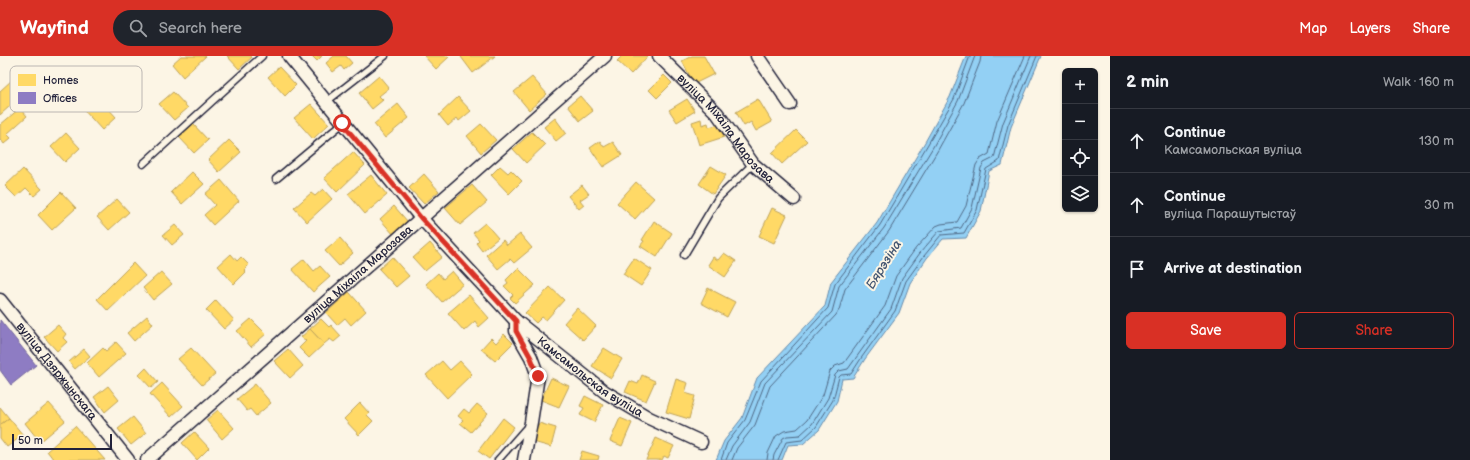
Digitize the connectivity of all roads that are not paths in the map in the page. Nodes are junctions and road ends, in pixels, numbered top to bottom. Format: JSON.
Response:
{"nodes":[{"id":1,"x":262,"y":56,"type":"edge"},
{"id":2,"x":289,"y":56,"type":"edge"},
{"id":3,"x":385,"y":56,"type":"edge"},
{"id":4,"x":659,"y":56,"type":"edge"},
{"id":5,"x":757,"y":56,"type":"edge"},
{"id":6,"x":603,"y":57,"type":"edge"},
{"id":7,"x":326,"y":102,"type":"junction"},
{"id":8,"x":790,"y":104,"type":"dead end"},
{"id":9,"x":342,"y":123,"type":"junction"},
{"id":10,"x":143,"y":164,"type":"dead end"},
{"id":11,"x":753,"y":164,"type":"junction"},
{"id":12,"x":276,"y":178,"type":"dead end"},
{"id":13,"x":794,"y":199,"type":"dead end"},
{"id":14,"x":421,"y":218,"type":"junction"},
{"id":15,"x":684,"y":255,"type":"dead end"},
{"id":16,"x":0,"y":300,"type":"edge"},
{"id":17,"x":516,"y":321,"type":"junction"},
{"id":18,"x":531,"y":422,"type":"junction"},
{"id":19,"x":701,"y":442,"type":"dead end"},
{"id":20,"x":128,"y":460,"type":"edge"},
{"id":21,"x":147,"y":460,"type":"edge"},
{"id":22,"x":498,"y":460,"type":"edge"},
{"id":23,"x":524,"y":460,"type":"edge"}],
"edges":[{"from":1,"to":10,"type":"lane"},
{"from":2,"to":7,"type":"street","name":"Камсамольская вуліца"},
{"from":3,"to":7,"type":"lane"},
{"from":4,"to":11,"type":"street","name":"вуліца Міхаіла Марозава"},
{"from":5,"to":8,"type":"street"},
{"from":6,"to":14,"type":"street","name":"вуліца Міхаіла Марозава"},
{"from":7,"to":9,"type":"street","name":"Камсамольская вуліца"},
{"from":9,"to":12,"type":"lane"},
{"from":9,"to":14,"type":"street","name":"Камсамольская вуліца"},
{"from":11,"to":13,"type":"street","name":"вуліца Міхаіла Марозава"},
{"from":11,"to":15,"type":"lane"},
{"from":14,"to":17,"type":"street","name":"Камсамольская вуліца"},
{"from":14,"to":21,"type":"street","name":"вуліца Міхаіла Марозава"},
{"from":16,"to":20,"type":"street","name":"вуліца Дзяржынскага"},
{"from":17,"to":18,"type":"street"},
{"from":17,"to":19,"type":"street","name":"Камсамольская вуліца"},
{"from":18,"to":22,"type":"lane"},
{"from":18,"to":23,"type":"street"}]}
